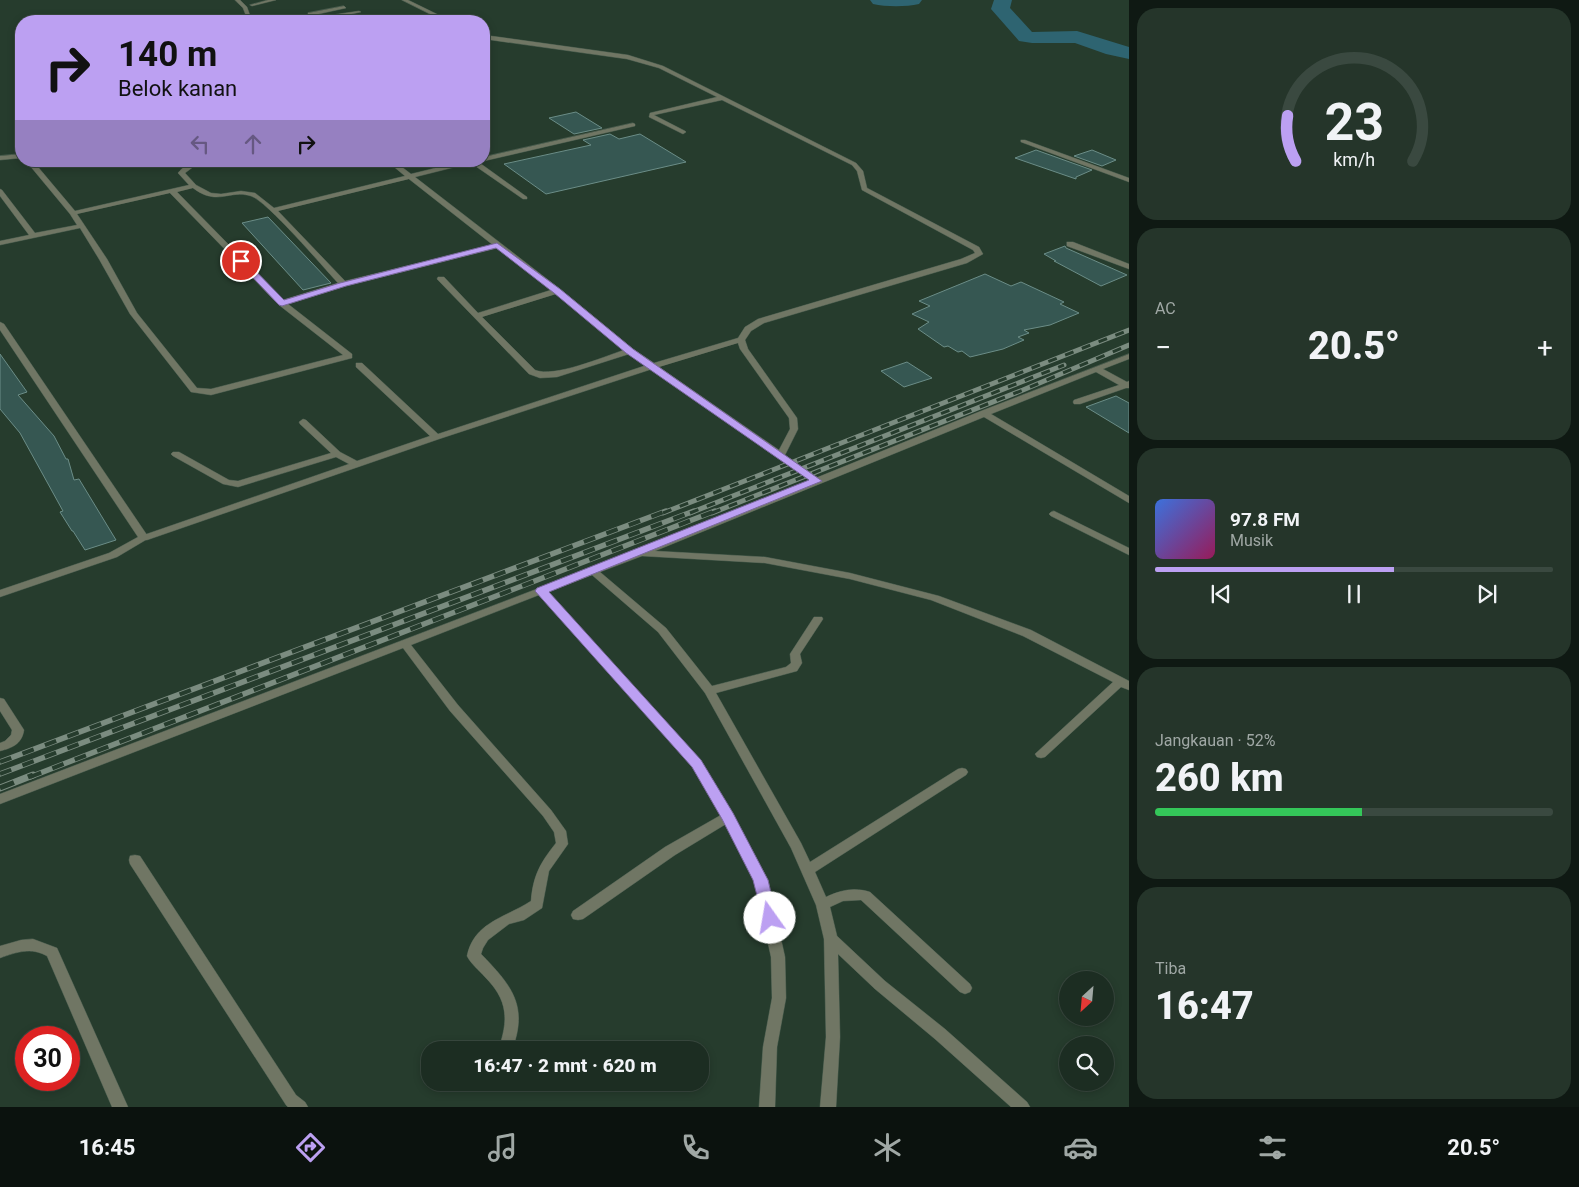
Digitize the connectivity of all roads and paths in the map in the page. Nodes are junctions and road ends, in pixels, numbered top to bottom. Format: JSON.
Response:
{"nodes":[{"id":1,"x":237,"y":0,"type":"edge"},
{"id":2,"x":274,"y":0,"type":"edge"},
{"id":3,"x":404,"y":0,"type":"edge"},
{"id":4,"x":252,"y":5,"type":"dead end"},
{"id":5,"x":344,"y":7,"type":"dead end"},
{"id":6,"x":359,"y":12,"type":"dead end"},
{"id":7,"x":248,"y":15,"type":"edge"},
{"id":8,"x":312,"y":15,"type":"edge"},
{"id":9,"x":341,"y":15,"type":"edge"},
{"id":10,"x":435,"y":15,"type":"edge"},
{"id":11,"x":490,"y":38,"type":"edge"},
{"id":12,"x":722,"y":98,"type":"junction"},
{"id":13,"x":633,"y":124,"type":"dead end"},
{"id":14,"x":683,"y":132,"type":"dead end"},
{"id":15,"x":1023,"y":141,"type":"dead end"},
{"id":16,"x":15,"y":157,"type":"edge"},
{"id":17,"x":0,"y":158,"type":"edge"},
{"id":18,"x":490,"y":158,"type":"edge"},
{"id":19,"x":34,"y":167,"type":"edge"},
{"id":20,"x":189,"y":167,"type":"edge"},
{"id":21,"x":398,"y":167,"type":"edge"},
{"id":22,"x":448,"y":167,"type":"edge"},
{"id":23,"x":481,"y":167,"type":"edge"},
{"id":24,"x":410,"y":176,"type":"junction"},
{"id":25,"x":1129,"y":180,"type":"edge"},
{"id":26,"x":194,"y":186,"type":"junction"},
{"id":27,"x":0,"y":191,"type":"edge"},
{"id":28,"x":172,"y":191,"type":"junction"},
{"id":29,"x":525,"y":198,"type":"dead end"},
{"id":30,"x":273,"y":210,"type":"junction"},
{"id":31,"x":72,"y":214,"type":"junction"},
{"id":32,"x":81,"y":226,"type":"junction"},
{"id":33,"x":34,"y":235,"type":"junction"},
{"id":34,"x":0,"y":243,"type":"edge"},
{"id":35,"x":1070,"y":244,"type":"dead end"},
{"id":36,"x":497,"y":246,"type":"junction"},
{"id":37,"x":1129,"y":267,"type":"edge"},
{"id":38,"x":441,"y":279,"type":"dead end"},
{"id":39,"x":343,"y":284,"type":"junction"},
{"id":40,"x":557,"y":291,"type":"junction"},
{"id":41,"x":282,"y":303,"type":"junction"},
{"id":42,"x":477,"y":316,"type":"junction"},
{"id":43,"x":0,"y":324,"type":"edge"},
{"id":44,"x":740,"y":340,"type":"junction"},
{"id":45,"x":630,"y":351,"type":"junction"},
{"id":46,"x":1129,"y":356,"type":"edge"},
{"id":47,"x":359,"y":365,"type":"dead end"},
{"id":48,"x":653,"y":366,"type":"junction"},
{"id":49,"x":1097,"y":369,"type":"junction"},
{"id":50,"x":1128,"y":385,"type":"edge"},
{"id":51,"x":1077,"y":402,"type":"dead end"},
{"id":52,"x":984,"y":413,"type":"junction"},
{"id":53,"x":303,"y":422,"type":"dead end"},
{"id":54,"x":436,"y":437,"type":"junction"},
{"id":55,"x":176,"y":454,"type":"dead end"},
{"id":56,"x":337,"y":454,"type":"junction"},
{"id":57,"x":780,"y":454,"type":"junction"},
{"id":58,"x":358,"y":465,"type":"junction"},
{"id":59,"x":817,"y":481,"type":"junction"},
{"id":60,"x":1129,"y":500,"type":"edge"},
{"id":61,"x":1054,"y":514,"type":"dead end"},
{"id":62,"x":144,"y":538,"type":"junction"},
{"id":63,"x":1129,"y":552,"type":"edge"},
{"id":64,"x":640,"y":553,"type":"junction"},
{"id":65,"x":593,"y":571,"type":"junction"},
{"id":66,"x":541,"y":591,"type":"junction"},
{"id":67,"x":0,"y":594,"type":"edge"},
{"id":68,"x":818,"y":619,"type":"dead end"},
{"id":69,"x":405,"y":644,"type":"junction"},
{"id":70,"x":1125,"y":684,"type":"edge"},
{"id":71,"x":709,"y":691,"type":"junction"},
{"id":72,"x":0,"y":702,"type":"edge"},
{"id":73,"x":0,"y":747,"type":"edge"},
{"id":74,"x":1040,"y":754,"type":"dead end"},
{"id":75,"x":962,"y":772,"type":"dead end"},
{"id":76,"x":0,"y":799,"type":"edge"},
{"id":77,"x":728,"y":817,"type":"junction"},
{"id":78,"x":135,"y":860,"type":"dead end"},
{"id":79,"x":807,"y":870,"type":"junction"},
{"id":80,"x":823,"y":905,"type":"junction"},
{"id":81,"x":578,"y":915,"type":"dead end"},
{"id":82,"x":831,"y":939,"type":"junction"},
{"id":83,"x":0,"y":952,"type":"edge"},
{"id":84,"x":965,"y":988,"type":"dead end"},
{"id":85,"x":509,"y":1041,"type":"edge"},
{"id":86,"x":119,"y":1107,"type":"edge"},
{"id":87,"x":300,"y":1107,"type":"edge"},
{"id":88,"x":767,"y":1107,"type":"edge"},
{"id":89,"x":828,"y":1107,"type":"edge"},
{"id":90,"x":1022,"y":1107,"type":"edge"}],
"edges":[{"from":1,"to":7,"type":"street"},
{"from":2,"to":4,"type":"street"},
{"from":3,"to":10,"type":"street"},
{"from":5,"to":8,"type":"street"},
{"from":6,"to":9,"type":"street"},
{"from":11,"to":12,"type":"street"},
{"from":12,"to":14,"type":"street"},
{"from":12,"to":44,"type":"street"},
{"from":13,"to":18,"type":"street"},
{"from":15,"to":25,"type":"street"},
{"from":16,"to":17,"type":"street"},
{"from":19,"to":31,"type":"street"},
{"from":20,"to":26,"type":"street"},
{"from":21,"to":24,"type":"street"},
{"from":22,"to":24,"type":"street"},
{"from":23,"to":29,"type":"street"},
{"from":24,"to":30,"type":"street"},
{"from":24,"to":36,"type":"street"},
{"from":26,"to":28,"type":"street"},
{"from":26,"to":30,"type":"street"},
{"from":27,"to":33,"type":"street"},
{"from":28,"to":31,"type":"street"},
{"from":28,"to":41,"type":"street"},
{"from":30,"to":39,"type":"street"},
{"from":31,"to":32,"type":"street"},
{"from":32,"to":33,"type":"street"},
{"from":32,"to":41,"type":"street"},
{"from":33,"to":34,"type":"street"},
{"from":35,"to":37,"type":"street"},
{"from":36,"to":39,"type":"street"},
{"from":36,"to":40,"type":"street"},
{"from":38,"to":42,"type":"street"},
{"from":39,"to":41,"type":"street"},
{"from":40,"to":42,"type":"street"},
{"from":40,"to":45,"type":"street"},
{"from":42,"to":45,"type":"street"},
{"from":43,"to":62,"type":"street"},
{"from":44,"to":48,"type":"street"},
{"from":44,"to":57,"type":"street"},
{"from":45,"to":48,"type":"street"},
{"from":46,"to":49,"type":"street"},
{"from":47,"to":54,"type":"street"},
{"from":48,"to":54,"type":"street"},
{"from":48,"to":57,"type":"street"},
{"from":49,"to":50,"type":"street"},
{"from":49,"to":52,"type":"street"},
{"from":50,"to":51,"type":"street"},
{"from":52,"to":59,"type":"street"},
{"from":52,"to":60,"type":"street"},
{"from":53,"to":56,"type":"street"},
{"from":54,"to":58,"type":"street"},
{"from":55,"to":56,"type":"street"},
{"from":56,"to":58,"type":"street"},
{"from":57,"to":59,"type":"street"},
{"from":58,"to":62,"type":"street"},
{"from":59,"to":64,"type":"street"},
{"from":61,"to":63,"type":"street"},
{"from":62,"to":67,"type":"street"},
{"from":64,"to":65,"type":"street"},
{"from":64,"to":70,"type":"street"},
{"from":65,"to":66,"type":"street"},
{"from":65,"to":71,"type":"street"},
{"from":66,"to":69,"type":"street"},
{"from":66,"to":77,"type":"street"},
{"from":68,"to":71,"type":"street"},
{"from":69,"to":76,"type":"street"},
{"from":69,"to":85,"type":"street"},
{"from":70,"to":74,"type":"street"},
{"from":71,"to":79,"type":"street"},
{"from":72,"to":73,"type":"street"},
{"from":75,"to":79,"type":"street"},
{"from":77,"to":81,"type":"street"},
{"from":77,"to":88,"type":"street"},
{"from":78,"to":87,"type":"street"},
{"from":79,"to":80,"type":"street"},
{"from":80,"to":82,"type":"street"},
{"from":80,"to":84,"type":"street"},
{"from":82,"to":89,"type":"street"},
{"from":82,"to":90,"type":"street"},
{"from":83,"to":86,"type":"street"}]}
